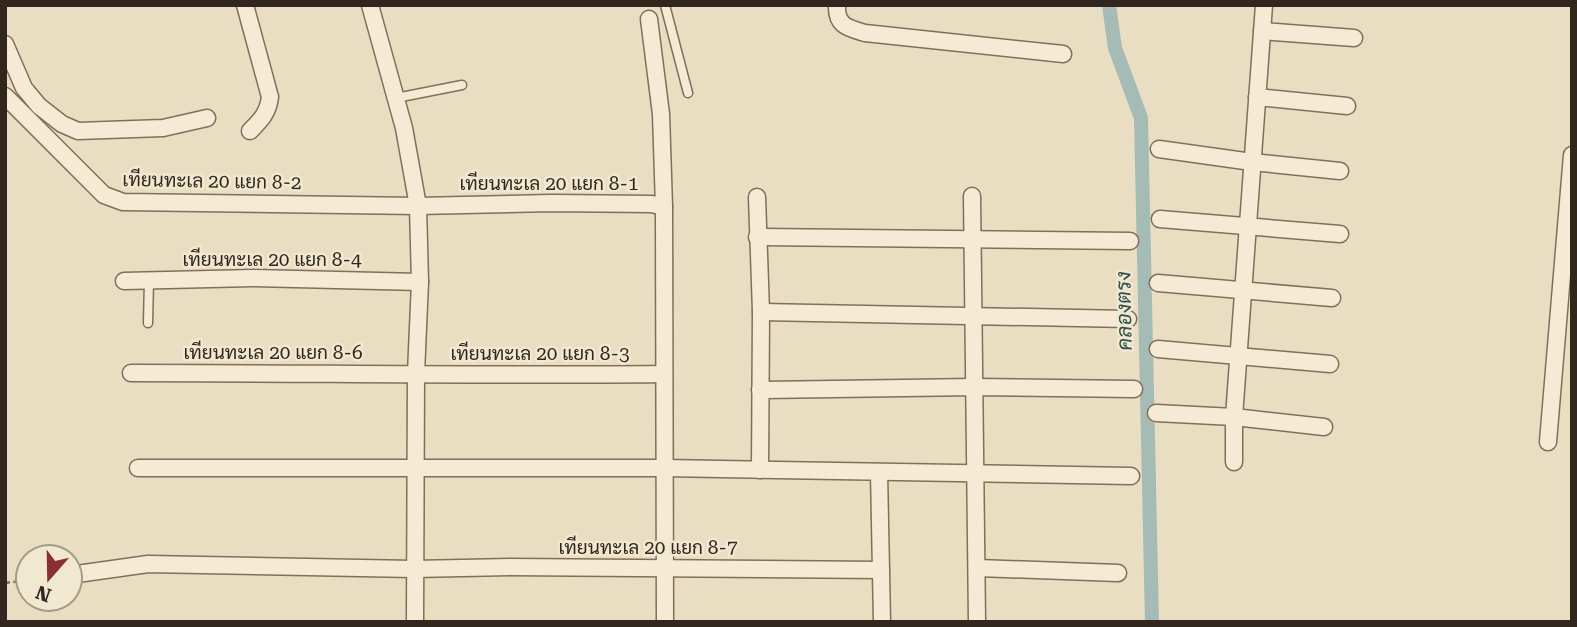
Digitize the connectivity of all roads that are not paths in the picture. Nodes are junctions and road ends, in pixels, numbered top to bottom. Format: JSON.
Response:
{"nodes":[{"id":1,"x":245,"y":5,"type":"edge"},
{"id":2,"x":370,"y":5,"type":"edge"},
{"id":3,"x":665,"y":5,"type":"edge"},
{"id":4,"x":837,"y":5,"type":"edge"},
{"id":5,"x":1264,"y":5,"type":"edge"},
{"id":6,"x":649,"y":19,"type":"dead end"},
{"id":7,"x":1262,"y":31,"type":"junction"},
{"id":8,"x":1354,"y":38,"type":"dead end"},
{"id":9,"x":5,"y":44,"type":"edge"},
{"id":10,"x":1063,"y":54,"type":"dead end"},
{"id":11,"x":462,"y":85,"type":"dead end"},
{"id":12,"x":688,"y":93,"type":"dead end"},
{"id":13,"x":5,"y":96,"type":"edge"},
{"id":14,"x":1257,"y":97,"type":"junction"},
{"id":15,"x":396,"y":98,"type":"junction"},
{"id":16,"x":1347,"y":106,"type":"dead end"},
{"id":17,"x":207,"y":118,"type":"dead end"},
{"id":18,"x":250,"y":131,"type":"dead end"},
{"id":19,"x":1158,"y":149,"type":"dead end"},
{"id":20,"x":1572,"y":155,"type":"edge"},
{"id":21,"x":1252,"y":162,"type":"junction"},
{"id":22,"x":1340,"y":171,"type":"dead end"},
{"id":23,"x":972,"y":196,"type":"dead end"},
{"id":24,"x":757,"y":197,"type":"dead end"},
{"id":25,"x":1570,"y":202,"type":"edge"},
{"id":26,"x":418,"y":206,"type":"junction"},
{"id":27,"x":665,"y":214,"type":"junction"},
{"id":28,"x":1160,"y":219,"type":"dead end"},
{"id":29,"x":1249,"y":226,"type":"junction"},
{"id":30,"x":1340,"y":234,"type":"dead end"},
{"id":31,"x":757,"y":237,"type":"junction"},
{"id":32,"x":973,"y":240,"type":"junction"},
{"id":33,"x":1130,"y":241,"type":"dead end"},
{"id":34,"x":149,"y":280,"type":"junction"},
{"id":35,"x":124,"y":281,"type":"dead end"},
{"id":36,"x":420,"y":282,"type":"junction"},
{"id":37,"x":1158,"y":283,"type":"dead end"},
{"id":38,"x":1243,"y":291,"type":"junction"},
{"id":39,"x":1332,"y":298,"type":"dead end"},
{"id":40,"x":761,"y":312,"type":"junction"},
{"id":41,"x":974,"y":316,"type":"junction"},
{"id":42,"x":1128,"y":319,"type":"dead end"},
{"id":43,"x":148,"y":323,"type":"dead end"},
{"id":44,"x":1158,"y":349,"type":"dead end"},
{"id":45,"x":1239,"y":355,"type":"junction"},
{"id":46,"x":1330,"y":364,"type":"dead end"},
{"id":47,"x":131,"y":373,"type":"dead end"},
{"id":48,"x":416,"y":373,"type":"junction"},
{"id":49,"x":663,"y":374,"type":"junction"},
{"id":50,"x":975,"y":387,"type":"junction"},
{"id":51,"x":1134,"y":389,"type":"dead end"},
{"id":52,"x":760,"y":390,"type":"junction"},
{"id":53,"x":1156,"y":413,"type":"dead end"},
{"id":54,"x":1234,"y":417,"type":"junction"},
{"id":55,"x":1324,"y":427,"type":"dead end"},
{"id":56,"x":1548,"y":442,"type":"dead end"},
{"id":57,"x":1234,"y":462,"type":"dead end"},
{"id":58,"x":138,"y":468,"type":"dead end"},
{"id":59,"x":416,"y":468,"type":"junction"},
{"id":60,"x":664,"y":468,"type":"junction"},
{"id":61,"x":760,"y":470,"type":"junction"},
{"id":62,"x":879,"y":472,"type":"junction"},
{"id":63,"x":976,"y":473,"type":"junction"},
{"id":64,"x":1130,"y":476,"type":"dead end"},
{"id":65,"x":667,"y":567,"type":"junction"},
{"id":66,"x":978,"y":568,"type":"junction"},
{"id":67,"x":414,"y":569,"type":"junction"},
{"id":68,"x":881,"y":570,"type":"junction"},
{"id":69,"x":84,"y":573,"type":"edge"},
{"id":70,"x":1118,"y":573,"type":"dead end"},
{"id":71,"x":415,"y":622,"type":"edge"},
{"id":72,"x":666,"y":622,"type":"edge"},
{"id":73,"x":882,"y":622,"type":"edge"},
{"id":74,"x":977,"y":622,"type":"edge"}],
"edges":[{"from":1,"to":18,"type":"street"},
{"from":2,"to":15,"type":"street"},
{"from":3,"to":12,"type":"lane"},
{"from":4,"to":10,"type":"street"},
{"from":5,"to":7,"type":"street"},
{"from":6,"to":27,"type":"street"},
{"from":7,"to":8,"type":"street"},
{"from":7,"to":14,"type":"street"},
{"from":9,"to":17,"type":"street"},
{"from":11,"to":15,"type":"lane"},
{"from":13,"to":26,"type":"street","name":"เทียนทะเล 20 แยก 8-2"},
{"from":14,"to":16,"type":"street"},
{"from":14,"to":21,"type":"street"},
{"from":15,"to":26,"type":"street"},
{"from":19,"to":21,"type":"street"},
{"from":20,"to":25,"type":"street"},
{"from":21,"to":22,"type":"street"},
{"from":21,"to":29,"type":"street"},
{"from":23,"to":32,"type":"street"},
{"from":24,"to":31,"type":"street"},
{"from":25,"to":56,"type":"street"},
{"from":26,"to":27,"type":"street","name":"เทียนทะเล 20 แยก 8-1"},
{"from":26,"to":36,"type":"street"},
{"from":27,"to":49,"type":"street"},
{"from":28,"to":29,"type":"street"},
{"from":29,"to":30,"type":"street"},
{"from":29,"to":38,"type":"street"},
{"from":31,"to":32,"type":"street"},
{"from":31,"to":40,"type":"street"},
{"from":32,"to":33,"type":"street"},
{"from":32,"to":41,"type":"street"},
{"from":34,"to":35,"type":"street","name":"เทียนทะเล 20 แยก 8-4"},
{"from":34,"to":36,"type":"street","name":"เทียนทะเล 20 แยก 8-4"},
{"from":34,"to":43,"type":"lane"},
{"from":36,"to":48,"type":"street"},
{"from":37,"to":38,"type":"street"},
{"from":38,"to":39,"type":"street"},
{"from":38,"to":45,"type":"street"},
{"from":40,"to":41,"type":"street"},
{"from":40,"to":52,"type":"street"},
{"from":41,"to":42,"type":"street"},
{"from":41,"to":50,"type":"street"},
{"from":44,"to":45,"type":"street"},
{"from":45,"to":46,"type":"street"},
{"from":45,"to":54,"type":"street"},
{"from":47,"to":48,"type":"street","name":"เทียนทะเล 20 แยก 8-6"},
{"from":48,"to":49,"type":"street","name":"เทียนทะเล 20 แยก 8-3"},
{"from":48,"to":59,"type":"street"},
{"from":49,"to":60,"type":"street"},
{"from":50,"to":51,"type":"street"},
{"from":50,"to":52,"type":"street"},
{"from":50,"to":63,"type":"street"},
{"from":52,"to":61,"type":"street"},
{"from":53,"to":54,"type":"street"},
{"from":54,"to":55,"type":"street"},
{"from":54,"to":57,"type":"street"},
{"from":58,"to":59,"type":"street"},
{"from":59,"to":60,"type":"street"},
{"from":59,"to":67,"type":"street"},
{"from":60,"to":61,"type":"street"},
{"from":60,"to":65,"type":"street"},
{"from":61,"to":62,"type":"street"},
{"from":62,"to":63,"type":"street"},
{"from":62,"to":68,"type":"street"},
{"from":63,"to":64,"type":"street"},
{"from":63,"to":66,"type":"street"},
{"from":65,"to":67,"type":"street","name":"เทียนทะเล 20 แยก 8-7"},
{"from":65,"to":68,"type":"street","name":"เทียนทะเล 20 แยก 8-7"},
{"from":65,"to":72,"type":"street"},
{"from":66,"to":70,"type":"street"},
{"from":66,"to":74,"type":"street"},
{"from":67,"to":69,"type":"street","name":"เทียนทะเล 20 แยก 8-7"},
{"from":67,"to":71,"type":"street"},
{"from":68,"to":73,"type":"street"}]}
